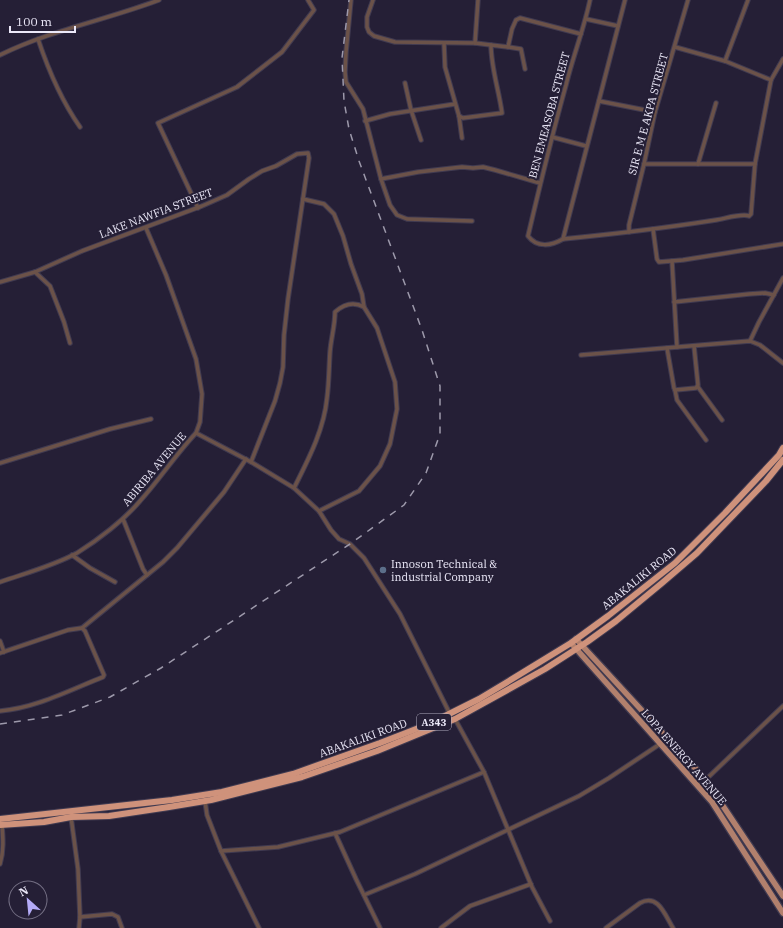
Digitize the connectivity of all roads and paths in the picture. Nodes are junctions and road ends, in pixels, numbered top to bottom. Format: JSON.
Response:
{"nodes":[{"id":1,"x":159,"y":0,"type":"edge"},
{"id":2,"x":308,"y":0,"type":"edge"},
{"id":3,"x":352,"y":0,"type":"edge"},
{"id":4,"x":373,"y":0,"type":"edge"},
{"id":5,"x":478,"y":0,"type":"edge"},
{"id":6,"x":590,"y":0,"type":"edge"},
{"id":7,"x":625,"y":0,"type":"edge"},
{"id":8,"x":688,"y":0,"type":"edge"},
{"id":9,"x":748,"y":0,"type":"edge"},
{"id":10,"x":586,"y":19,"type":"junction"},
{"id":11,"x":618,"y":26,"type":"junction"},
{"id":12,"x":581,"y":34,"type":"junction"},
{"id":13,"x":38,"y":38,"type":"junction"},
{"id":14,"x":475,"y":42,"type":"junction"},
{"id":15,"x":444,"y":43,"type":"junction"},
{"id":16,"x":491,"y":45,"type":"junction"},
{"id":17,"x":508,"y":47,"type":"junction"},
{"id":18,"x":674,"y":47,"type":"junction"},
{"id":19,"x":0,"y":55,"type":"edge"},
{"id":20,"x":783,"y":59,"type":"edge"},
{"id":21,"x":725,"y":61,"type":"junction"},
{"id":22,"x":525,"y":69,"type":"dead end"},
{"id":23,"x":771,"y":80,"type":"junction"},
{"id":24,"x":405,"y":83,"type":"dead end"},
{"id":25,"x":599,"y":101,"type":"junction"},
{"id":26,"x":716,"y":103,"type":"dead end"},
{"id":27,"x":455,"y":104,"type":"junction"},
{"id":28,"x":411,"y":110,"type":"junction"},
{"id":29,"x":655,"y":112,"type":"junction"},
{"id":30,"x":459,"y":116,"type":"junction"},
{"id":31,"x":366,"y":121,"type":"junction"},
{"id":32,"x":80,"y":127,"type":"dead end"},
{"id":33,"x":552,"y":137,"type":"junction"},
{"id":34,"x":462,"y":138,"type":"dead end"},
{"id":35,"x":421,"y":140,"type":"dead end"},
{"id":36,"x":586,"y":146,"type":"junction"},
{"id":37,"x":644,"y":164,"type":"junction"},
{"id":38,"x":698,"y":164,"type":"junction"},
{"id":39,"x":755,"y":164,"type":"junction"},
{"id":40,"x":381,"y":179,"type":"junction"},
{"id":41,"x":540,"y":183,"type":"junction"},
{"id":42,"x":303,"y":199,"type":"junction"},
{"id":43,"x":198,"y":208,"type":"junction"},
{"id":44,"x":472,"y":221,"type":"dead end"},
{"id":45,"x":146,"y":228,"type":"junction"},
{"id":46,"x":653,"y":229,"type":"junction"},
{"id":47,"x":629,"y":232,"type":"junction"},
{"id":48,"x":563,"y":239,"type":"junction"},
{"id":49,"x":783,"y":244,"type":"edge"},
{"id":50,"x":672,"y":261,"type":"junction"},
{"id":51,"x":35,"y":272,"type":"junction"},
{"id":52,"x":783,"y":278,"type":"edge"},
{"id":53,"x":0,"y":282,"type":"edge"},
{"id":54,"x":774,"y":294,"type":"junction"},
{"id":55,"x":674,"y":302,"type":"junction"},
{"id":56,"x":364,"y":307,"type":"junction"},
{"id":57,"x":750,"y":341,"type":"junction"},
{"id":58,"x":70,"y":343,"type":"dead end"},
{"id":59,"x":694,"y":346,"type":"junction"},
{"id":60,"x":677,"y":347,"type":"junction"},
{"id":61,"x":667,"y":348,"type":"junction"},
{"id":62,"x":581,"y":355,"type":"dead end"},
{"id":63,"x":783,"y":364,"type":"edge"},
{"id":64,"x":698,"y":387,"type":"junction"},
{"id":65,"x":675,"y":390,"type":"junction"},
{"id":66,"x":151,"y":419,"type":"dead end"},
{"id":67,"x":722,"y":420,"type":"dead end"},
{"id":68,"x":196,"y":433,"type":"junction"},
{"id":69,"x":706,"y":440,"type":"dead end"},
{"id":70,"x":783,"y":448,"type":"edge"},
{"id":71,"x":246,"y":460,"type":"junction"},
{"id":72,"x":783,"y":460,"type":"edge"},
{"id":73,"x":251,"y":462,"type":"junction"},
{"id":74,"x":0,"y":463,"type":"edge"},
{"id":75,"x":294,"y":488,"type":"junction"},
{"id":76,"x":319,"y":511,"type":"junction"},
{"id":77,"x":123,"y":519,"type":"junction"},
{"id":78,"x":72,"y":555,"type":"junction"},
{"id":79,"x":147,"y":575,"type":"junction"},
{"id":80,"x":0,"y":582,"type":"edge"},
{"id":81,"x":115,"y":582,"type":"dead end"},
{"id":82,"x":82,"y":628,"type":"junction"},
{"id":83,"x":576,"y":639,"type":"junction"},
{"id":84,"x":0,"y":641,"type":"edge"},
{"id":85,"x":571,"y":643,"type":"junction"},
{"id":86,"x":582,"y":645,"type":"junction"},
{"id":87,"x":576,"y":649,"type":"junction"},
{"id":88,"x":2,"y":653,"type":"edge"},
{"id":89,"x":783,"y":706,"type":"edge"},
{"id":90,"x":0,"y":711,"type":"edge"},
{"id":91,"x":450,"y":714,"type":"junction"},
{"id":92,"x":455,"y":719,"type":"junction"},
{"id":93,"x":660,"y":744,"type":"junction"},
{"id":94,"x":484,"y":772,"type":"junction"},
{"id":95,"x":705,"y":779,"type":"junction"},
{"id":96,"x":699,"y":786,"type":"junction"},
{"id":97,"x":205,"y":801,"type":"junction"},
{"id":98,"x":71,"y":818,"type":"junction"},
{"id":99,"x":1,"y":823,"type":"edge"},
{"id":100,"x":508,"y":829,"type":"junction"},
{"id":101,"x":335,"y":833,"type":"junction"},
{"id":102,"x":221,"y":851,"type":"junction"},
{"id":103,"x":0,"y":864,"type":"edge"},
{"id":104,"x":531,"y":884,"type":"junction"},
{"id":105,"x":364,"y":895,"type":"junction"},
{"id":106,"x":783,"y":896,"type":"edge"},
{"id":107,"x":783,"y":913,"type":"edge"},
{"id":108,"x":80,"y":918,"type":"junction"},
{"id":109,"x":550,"y":921,"type":"dead end"},
{"id":110,"x":79,"y":928,"type":"edge"},
{"id":111,"x":122,"y":928,"type":"edge"},
{"id":112,"x":259,"y":928,"type":"edge"},
{"id":113,"x":380,"y":928,"type":"edge"},
{"id":114,"x":441,"y":928,"type":"edge"},
{"id":115,"x":606,"y":928,"type":"edge"},
{"id":116,"x":673,"y":928,"type":"edge"}],
"edges":[{"from":1,"to":13,"type":"street"},
{"from":2,"to":43,"type":"street"},
{"from":3,"to":31,"type":"street"},
{"from":4,"to":15,"type":"street"},
{"from":5,"to":14,"type":"street"},
{"from":6,"to":10,"type":"street","name":"BEN EMEASOBA STREET"},
{"from":7,"to":11,"type":"street"},
{"from":8,"to":18,"type":"street","name":"SIR E M E AKPA STREET"},
{"from":9,"to":21,"type":"street"},
{"from":10,"to":11,"type":"street"},
{"from":10,"to":12,"type":"street","name":"BEN EMEASOBA STREET"},
{"from":11,"to":25,"type":"street"},
{"from":12,"to":17,"type":"street"},
{"from":12,"to":33,"type":"street","name":"BEN EMEASOBA STREET"},
{"from":13,"to":19,"type":"street"},
{"from":13,"to":32,"type":"street"},
{"from":14,"to":15,"type":"street"},
{"from":14,"to":16,"type":"street"},
{"from":15,"to":27,"type":"street"},
{"from":16,"to":17,"type":"street"},
{"from":16,"to":30,"type":"street"},
{"from":17,"to":22,"type":"street"},
{"from":18,"to":21,"type":"street"},
{"from":18,"to":29,"type":"street","name":"SIR E M E AKPA STREET"},
{"from":20,"to":23,"type":"street"},
{"from":21,"to":23,"type":"street"},
{"from":23,"to":39,"type":"street"},
{"from":24,"to":28,"type":"street"},
{"from":25,"to":29,"type":"street"},
{"from":25,"to":36,"type":"street"},
{"from":26,"to":38,"type":"street"},
{"from":27,"to":28,"type":"street"},
{"from":27,"to":30,"type":"street"},
{"from":28,"to":31,"type":"street"},
{"from":28,"to":35,"type":"street"},
{"from":29,"to":37,"type":"street","name":"SIR E M E AKPA STREET"},
{"from":30,"to":34,"type":"street"},
{"from":31,"to":40,"type":"street"},
{"from":33,"to":36,"type":"street"},
{"from":33,"to":41,"type":"street","name":"BEN EMEASOBA STREET"},
{"from":36,"to":48,"type":"street"},
{"from":37,"to":38,"type":"street"},
{"from":37,"to":47,"type":"street","name":"SIR E M E AKPA STREET"},
{"from":38,"to":39,"type":"street"},
{"from":39,"to":46,"type":"street"},
{"from":40,"to":41,"type":"street"},
{"from":40,"to":44,"type":"street"},
{"from":41,"to":48,"type":"street","name":"BEN EMEASOBA STREET"},
{"from":42,"to":43,"type":"street","name":"LAKE NAWFIA STREET"},
{"from":42,"to":56,"type":"street"},
{"from":42,"to":73,"type":"street"},
{"from":43,"to":45,"type":"street","name":"LAKE NAWFIA STREET"},
{"from":45,"to":51,"type":"street","name":"LAKE NAWFIA STREET"},
{"from":45,"to":68,"type":"street","name":"ABIRIBA AVENUE"},
{"from":46,"to":47,"type":"street"},
{"from":46,"to":50,"type":"street"},
{"from":47,"to":48,"type":"street"},
{"from":49,"to":50,"type":"street"},
{"from":50,"to":55,"type":"street"},
{"from":51,"to":53,"type":"street","name":"LAKE NAWFIA STREET"},
{"from":51,"to":58,"type":"street"},
{"from":52,"to":54,"type":"street"},
{"from":54,"to":55,"type":"street"},
{"from":54,"to":57,"type":"street"},
{"from":55,"to":60,"type":"street"},
{"from":56,"to":75,"type":"street"},
{"from":56,"to":76,"type":"street"},
{"from":57,"to":59,"type":"street"},
{"from":57,"to":63,"type":"street"},
{"from":59,"to":60,"type":"street"},
{"from":59,"to":64,"type":"street"},
{"from":60,"to":61,"type":"street"},
{"from":61,"to":62,"type":"street"},
{"from":61,"to":65,"type":"street"},
{"from":64,"to":65,"type":"street"},
{"from":64,"to":67,"type":"street"},
{"from":65,"to":69,"type":"street"},
{"from":66,"to":74,"type":"street"},
{"from":68,"to":71,"type":"street"},
{"from":68,"to":77,"type":"street","name":"ABIRIBA AVENUE"},
{"from":70,"to":83,"type":"highway","name":"ABAKALIKI ROAD","number":"A343"},
{"from":71,"to":73,"type":"street"},
{"from":71,"to":79,"type":"street"},
{"from":72,"to":86,"type":"highway","name":"ABAKALIKI ROAD","number":"A343"},
{"from":73,"to":75,"type":"street"},
{"from":75,"to":76,"type":"street"},
{"from":76,"to":91,"type":"street"},
{"from":77,"to":78,"type":"street","name":"ABIRIBA AVENUE"},
{"from":77,"to":79,"type":"street"},
{"from":78,"to":80,"type":"street","name":"ABIRIBA AVENUE"},
{"from":78,"to":81,"type":"street"},
{"from":79,"to":82,"type":"street"},
{"from":82,"to":88,"type":"street"},
{"from":82,"to":90,"type":"street"},
{"from":83,"to":85,"type":"highway","name":"ABAKALIKI ROAD","number":"A343"},
{"from":83,"to":86,"type":"main road","name":"LOPA ENERGY AVENUE"},
{"from":84,"to":88,"type":"street"},
{"from":85,"to":87,"type":"main road","name":"LOPA ENERGY AVENUE"},
{"from":85,"to":91,"type":"highway","name":"ABAKALIKI ROAD","number":"A343"},
{"from":86,"to":87,"type":"highway","name":"ABAKALIKI ROAD","number":"A343"},
{"from":86,"to":95,"type":"main road","name":"LOPA ENERGY AVENUE"},
{"from":87,"to":92,"type":"highway","name":"ABAKALIKI ROAD","number":"A343"},
{"from":87,"to":93,"type":"main road","name":"LOPA ENERGY AVENUE"},
{"from":89,"to":95,"type":"street"},
{"from":91,"to":99,"type":"highway","name":"ABAKALIKI ROAD","number":"A343"},
{"from":92,"to":94,"type":"street"},
{"from":92,"to":97,"type":"highway","name":"ABAKALIKI ROAD","number":"A343"},
{"from":93,"to":96,"type":"main road","name":"LOPA ENERGY AVENUE"},
{"from":93,"to":100,"type":"street"},
{"from":94,"to":100,"type":"street"},
{"from":94,"to":101,"type":"street"},
{"from":95,"to":96,"type":"street"},
{"from":95,"to":106,"type":"main road","name":"LOPA ENERGY AVENUE"},
{"from":96,"to":107,"type":"main road","name":"LOPA ENERGY AVENUE"},
{"from":97,"to":98,"type":"highway","name":"ABAKALIKI ROAD","number":"A343"},
{"from":97,"to":102,"type":"street"},
{"from":98,"to":99,"type":"highway","name":"ABAKALIKI ROAD","number":"A343"},
{"from":98,"to":108,"type":"street"},
{"from":99,"to":103,"type":"street"},
{"from":100,"to":104,"type":"street"},
{"from":100,"to":105,"type":"street"},
{"from":101,"to":102,"type":"street"},
{"from":101,"to":105,"type":"street"},
{"from":102,"to":112,"type":"street"},
{"from":104,"to":109,"type":"street"},
{"from":104,"to":114,"type":"street"},
{"from":105,"to":113,"type":"street"},
{"from":108,"to":110,"type":"street"},
{"from":108,"to":111,"type":"street"},
{"from":115,"to":116,"type":"street"}]}
